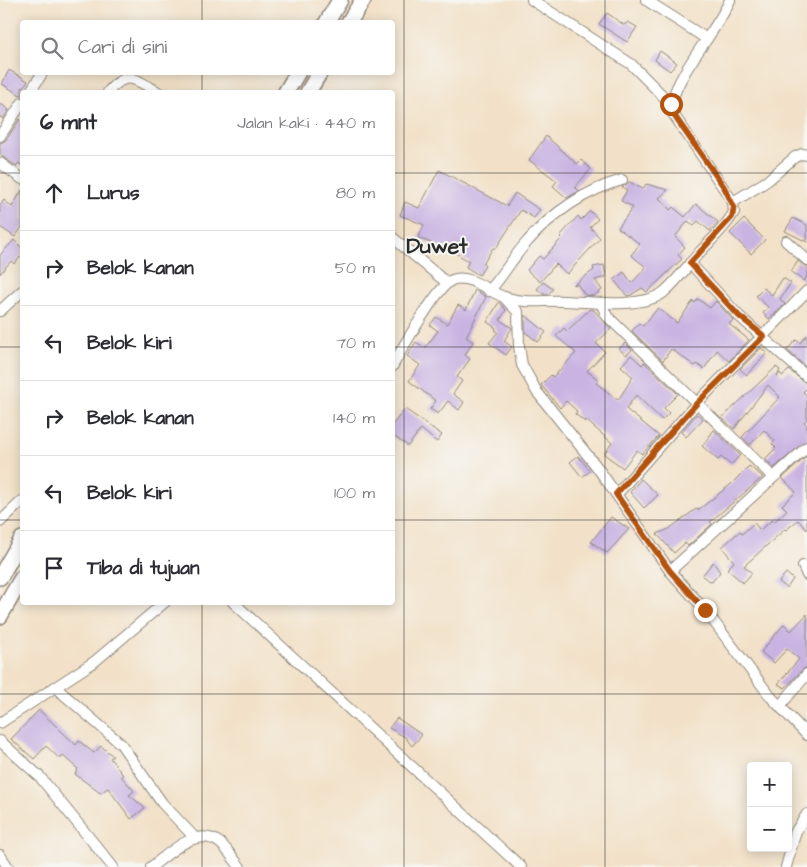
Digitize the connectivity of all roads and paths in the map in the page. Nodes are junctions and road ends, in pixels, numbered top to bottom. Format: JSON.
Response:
{"nodes":[{"id":1,"x":340,"y":0,"type":"edge"},
{"id":2,"x":362,"y":0,"type":"edge"},
{"id":3,"x":532,"y":0,"type":"edge"},
{"id":4,"x":646,"y":0,"type":"edge"},
{"id":5,"x":730,"y":0,"type":"edge"},
{"id":6,"x":328,"y":20,"type":"edge"},
{"id":7,"x":350,"y":20,"type":"edge"},
{"id":8,"x":706,"y":39,"type":"junction"},
{"id":9,"x":42,"y":75,"type":"edge"},
{"id":10,"x":296,"y":75,"type":"edge"},
{"id":11,"x":318,"y":75,"type":"edge"},
{"id":12,"x":31,"y":90,"type":"edge"},
{"id":13,"x":110,"y":90,"type":"edge"},
{"id":14,"x":154,"y":90,"type":"edge"},
{"id":15,"x":287,"y":90,"type":"edge"},
{"id":16,"x":309,"y":90,"type":"edge"},
{"id":17,"x":671,"y":104,"type":"junction"},
{"id":18,"x":20,"y":106,"type":"edge"},
{"id":19,"x":0,"y":136,"type":"edge"},
{"id":20,"x":807,"y":155,"type":"edge"},
{"id":21,"x":0,"y":162,"type":"edge"},
{"id":22,"x":20,"y":177,"type":"edge"},
{"id":23,"x":622,"y":180,"type":"dead end"},
{"id":24,"x":733,"y":202,"type":"junction"},
{"id":25,"x":395,"y":240,"type":"edge"},
{"id":26,"x":786,"y":240,"type":"dead end"},
{"id":27,"x":807,"y":260,"type":"edge"},
{"id":28,"x":690,"y":263,"type":"junction"},
{"id":29,"x":447,"y":283,"type":"junction"},
{"id":30,"x":489,"y":291,"type":"junction"},
{"id":31,"x":807,"y":291,"type":"edge"},
{"id":32,"x":20,"y":293,"type":"edge"},
{"id":33,"x":504,"y":297,"type":"junction"},
{"id":34,"x":527,"y":302,"type":"junction"},
{"id":35,"x":601,"y":303,"type":"junction"},
{"id":36,"x":0,"y":311,"type":"edge"},
{"id":37,"x":518,"y":312,"type":"junction"},
{"id":38,"x":764,"y":336,"type":"junction"},
{"id":39,"x":395,"y":362,"type":"edge"},
{"id":40,"x":807,"y":377,"type":"edge"},
{"id":41,"x":697,"y":403,"type":"junction"},
{"id":42,"x":807,"y":447,"type":"edge"},
{"id":43,"x":773,"y":477,"type":"junction"},
{"id":44,"x":616,"y":494,"type":"junction"},
{"id":45,"x":20,"y":503,"type":"edge"},
{"id":46,"x":0,"y":522,"type":"edge"},
{"id":47,"x":20,"y":542,"type":"edge"},
{"id":48,"x":670,"y":571,"type":"junction"},
{"id":49,"x":0,"y":577,"type":"edge"},
{"id":50,"x":20,"y":581,"type":"edge"},
{"id":51,"x":161,"y":605,"type":"edge"},
{"id":52,"x":236,"y":605,"type":"edge"},
{"id":53,"x":0,"y":616,"type":"edge"},
{"id":54,"x":807,"y":674,"type":"edge"},
{"id":55,"x":55,"y":687,"type":"junction"},
{"id":56,"x":780,"y":706,"type":"junction"},
{"id":57,"x":0,"y":723,"type":"edge"},
{"id":58,"x":807,"y":735,"type":"edge"},
{"id":59,"x":0,"y":741,"type":"edge"},
{"id":60,"x":807,"y":814,"type":"edge"},
{"id":61,"x":195,"y":838,"type":"junction"},
{"id":62,"x":0,"y":855,"type":"edge"},
{"id":63,"x":8,"y":867,"type":"edge"},
{"id":64,"x":113,"y":867,"type":"edge"},
{"id":65,"x":151,"y":867,"type":"edge"},
{"id":66,"x":240,"y":867,"type":"edge"},
{"id":67,"x":521,"y":867,"type":"edge"},
{"id":68,"x":786,"y":867,"type":"edge"}],
"edges":[{"from":1,"to":6,"type":"highway"},
{"from":2,"to":7,"type":"highway"},
{"from":3,"to":17,"type":"street"},
{"from":4,"to":8,"type":"street"},
{"from":5,"to":8,"type":"street"},
{"from":8,"to":17,"type":"street"},
{"from":9,"to":12,"type":"street"},
{"from":10,"to":15,"type":"highway"},
{"from":11,"to":16,"type":"highway"},
{"from":13,"to":14,"type":"street"},
{"from":17,"to":24,"type":"street"},
{"from":18,"to":19,"type":"street"},
{"from":20,"to":24,"type":"street"},
{"from":21,"to":22,"type":"street"},
{"from":23,"to":30,"type":"street"},
{"from":24,"to":28,"type":"street"},
{"from":25,"to":29,"type":"street"},
{"from":26,"to":27,"type":"street"},
{"from":28,"to":35,"type":"street"},
{"from":28,"to":38,"type":"street"},
{"from":29,"to":30,"type":"street"},
{"from":29,"to":39,"type":"street"},
{"from":30,"to":33,"type":"street"},
{"from":31,"to":38,"type":"street"},
{"from":32,"to":36,"type":"street"},
{"from":33,"to":34,"type":"street"},
{"from":33,"to":37,"type":"street"},
{"from":34,"to":35,"type":"street"},
{"from":34,"to":37,"type":"street"},
{"from":35,"to":41,"type":"street"},
{"from":37,"to":44,"type":"street"},
{"from":38,"to":40,"type":"street"},
{"from":38,"to":41,"type":"street"},
{"from":41,"to":43,"type":"street"},
{"from":41,"to":44,"type":"street"},
{"from":42,"to":43,"type":"street"},
{"from":43,"to":48,"type":"street"},
{"from":44,"to":48,"type":"street"},
{"from":45,"to":46,"type":"street"},
{"from":47,"to":49,"type":"highway"},
{"from":48,"to":56,"type":"street"},
{"from":50,"to":53,"type":"highway"},
{"from":51,"to":55,"type":"street"},
{"from":52,"to":67,"type":"street"},
{"from":54,"to":56,"type":"street"},
{"from":55,"to":57,"type":"street"},
{"from":55,"to":61,"type":"street"},
{"from":56,"to":58,"type":"street"},
{"from":59,"to":64,"type":"street"},
{"from":60,"to":68,"type":"street"},
{"from":61,"to":65,"type":"street"},
{"from":61,"to":66,"type":"street"},
{"from":62,"to":63,"type":"street"}]}
